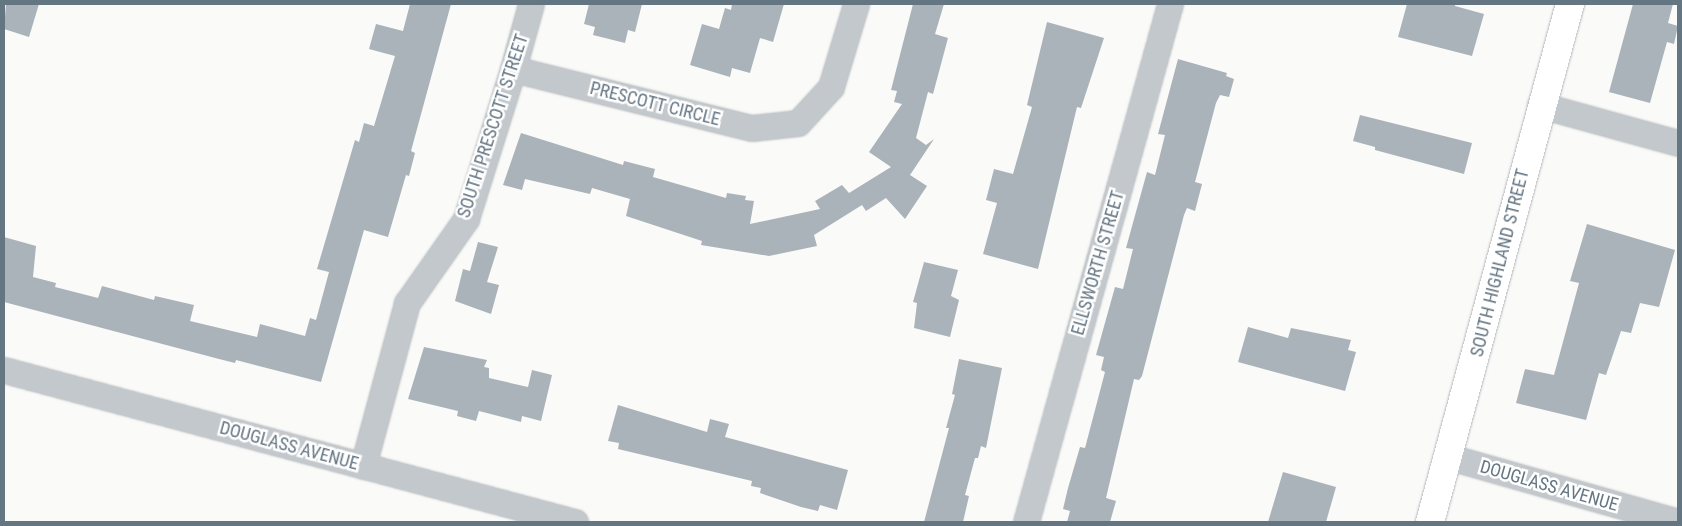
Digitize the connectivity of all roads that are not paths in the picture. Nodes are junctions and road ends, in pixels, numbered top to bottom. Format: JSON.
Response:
{"nodes":[{"id":1,"x":531,"y":4,"type":"edge"},
{"id":2,"x":856,"y":4,"type":"edge"},
{"id":3,"x":1170,"y":4,"type":"edge"},
{"id":4,"x":1570,"y":4,"type":"edge"},
{"id":5,"x":514,"y":69,"type":"junction"},
{"id":6,"x":1540,"y":105,"type":"junction"},
{"id":7,"x":1678,"y":143,"type":"edge"},
{"id":8,"x":4,"y":370,"type":"edge"},
{"id":9,"x":1449,"y":457,"type":"junction"},
{"id":10,"x":363,"y":466,"type":"junction"},
{"id":11,"x":575,"y":522,"type":"edge"},
{"id":12,"x":1026,"y":522,"type":"edge"},
{"id":13,"x":1430,"y":522,"type":"edge"},
{"id":14,"x":1678,"y":522,"type":"edge"}],
"edges":[{"from":1,"to":5,"type":"street","name":"SOUTH PRESCOTT STREET"},
{"from":2,"to":5,"type":"street","name":"PRESCOTT CIRCLE"},
{"from":3,"to":12,"type":"street","name":"ELLSWORTH STREET"},
{"from":4,"to":6,"type":"main road","name":"SOUTH HIGHLAND STREET"},
{"from":5,"to":10,"type":"street","name":"SOUTH PRESCOTT STREET"},
{"from":6,"to":7,"type":"street"},
{"from":6,"to":9,"type":"main road","name":"SOUTH HIGHLAND STREET"},
{"from":8,"to":10,"type":"street","name":"DOUGLASS AVENUE"},
{"from":9,"to":13,"type":"main road","name":"SOUTH HIGHLAND STREET"},
{"from":9,"to":14,"type":"street","name":"DOUGLASS AVENUE"},
{"from":10,"to":11,"type":"street","name":"DOUGLASS AVENUE"}]}
